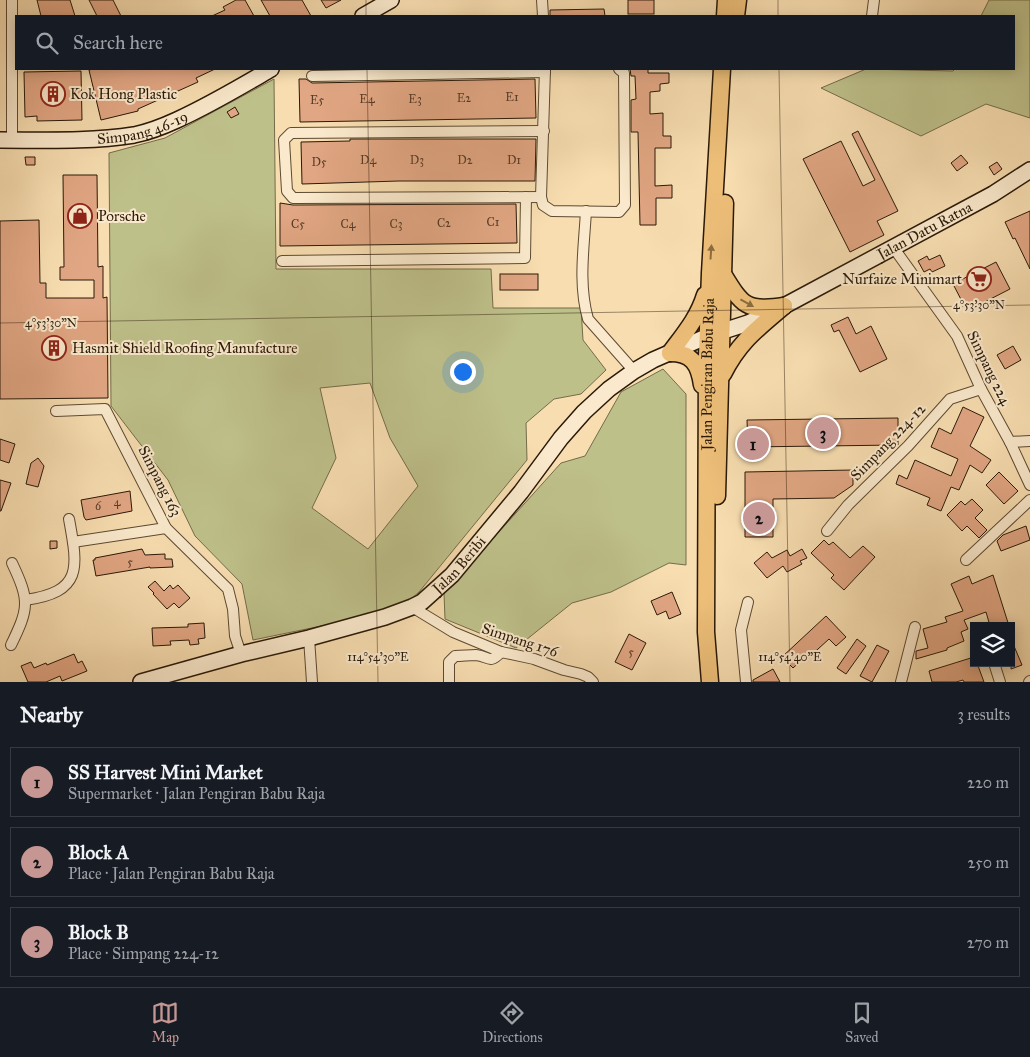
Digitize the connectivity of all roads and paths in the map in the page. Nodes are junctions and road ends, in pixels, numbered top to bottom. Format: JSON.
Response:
{"nodes":[{"id":1,"x":12,"y":0,"type":"edge"},
{"id":2,"x":391,"y":0,"type":"edge"},
{"id":3,"x":542,"y":0,"type":"edge"},
{"id":4,"x":726,"y":0,"type":"edge"},
{"id":5,"x":738,"y":0,"type":"edge"},
{"id":6,"x":874,"y":0,"type":"edge"},
{"id":7,"x":365,"y":15,"type":"edge"},
{"id":8,"x":543,"y":15,"type":"edge"},
{"id":9,"x":726,"y":15,"type":"edge"},
{"id":10,"x":736,"y":15,"type":"edge"},
{"id":11,"x":872,"y":15,"type":"edge"},
{"id":12,"x":270,"y":70,"type":"edge"},
{"id":13,"x":620,"y":70,"type":"edge"},
{"id":14,"x":722,"y":70,"type":"edge"},
{"id":15,"x":733,"y":70,"type":"edge"},
{"id":16,"x":545,"y":71,"type":"edge"},
{"id":17,"x":312,"y":76,"type":"dead end"},
{"id":18,"x":544,"y":131,"type":"junction"},
{"id":19,"x":6,"y":140,"type":"edge"},
{"id":20,"x":1030,"y":170,"type":"edge"},
{"id":21,"x":526,"y":197,"type":"junction"},
{"id":22,"x":541,"y":197,"type":"junction"},
{"id":23,"x":586,"y":212,"type":"junction"},
{"id":24,"x":893,"y":247,"type":"junction"},
{"id":25,"x":282,"y":260,"type":"dead end"},
{"id":26,"x":716,"y":273,"type":"junction"},
{"id":27,"x":784,"y":306,"type":"junction"},
{"id":28,"x":715,"y":334,"type":"junction"},
{"id":29,"x":670,"y":352,"type":"junction"},
{"id":30,"x":634,"y":371,"type":"junction"},
{"id":31,"x":722,"y":377,"type":"junction"},
{"id":32,"x":981,"y":389,"type":"junction"},
{"id":33,"x":56,"y":411,"type":"dead end"},
{"id":34,"x":707,"y":429,"type":"junction"},
{"id":35,"x":1030,"y":441,"type":"edge"},
{"id":36,"x":1010,"y":442,"type":"junction"},
{"id":37,"x":1030,"y":485,"type":"edge"},
{"id":38,"x":1030,"y":500,"type":"edge"},
{"id":39,"x":69,"y":519,"type":"dead end"},
{"id":40,"x":166,"y":528,"type":"junction"},
{"id":41,"x":827,"y":531,"type":"dead end"},
{"id":42,"x":73,"y":542,"type":"junction"},
{"id":43,"x":966,"y":560,"type":"dead end"},
{"id":44,"x":12,"y":563,"type":"dead end"},
{"id":45,"x":25,"y":600,"type":"junction"},
{"id":46,"x":748,"y":602,"type":"dead end"},
{"id":47,"x":412,"y":607,"type":"junction"},
{"id":48,"x":915,"y":626,"type":"dead end"},
{"id":49,"x":309,"y":638,"type":"junction"},
{"id":50,"x":11,"y":645,"type":"dead end"},
{"id":51,"x":501,"y":652,"type":"junction"},
{"id":52,"x":241,"y":654,"type":"junction"},
{"id":53,"x":995,"y":667,"type":"edge"},
{"id":54,"x":141,"y":682,"type":"edge"},
{"id":55,"x":312,"y":682,"type":"edge"},
{"id":56,"x":449,"y":682,"type":"edge"},
{"id":57,"x":593,"y":682,"type":"edge"},
{"id":58,"x":710,"y":682,"type":"edge"},
{"id":59,"x":746,"y":682,"type":"edge"},
{"id":60,"x":901,"y":682,"type":"edge"},
{"id":61,"x":1000,"y":682,"type":"edge"}],
"edges":[{"from":1,"to":19,"type":"street"},
{"from":2,"to":7,"type":"main road"},
{"from":3,"to":8,"type":"street"},
{"from":4,"to":9,"type":"main road"},
{"from":5,"to":10,"type":"main road"},
{"from":6,"to":11,"type":"street"},
{"from":12,"to":19,"type":"main road","name":"Simpang 46-19"},
{"from":13,"to":23,"type":"street"},
{"from":26,"to":14,"type":"main road","name":"Jalan Pengiran Babu Raja","one_way":true},
{"from":15,"to":26,"type":"main road","name":"Jalan Pengiran Babu Raja"},
{"from":16,"to":17,"type":"street"},
{"from":16,"to":18,"type":"street"},
{"from":18,"to":21,"type":"street"},
{"from":18,"to":22,"type":"street"},
{"from":20,"to":24,"type":"main road","name":"Jalan Datu Ratna"},
{"from":21,"to":22,"type":"street"},
{"from":21,"to":25,"type":"street"},
{"from":22,"to":23,"type":"street"},
{"from":23,"to":30,"type":"street"},
{"from":24,"to":27,"type":"main road","name":"Jalan Datu Ratna"},
{"from":24,"to":32,"type":"street","name":"Simpang 224"},
{"from":26,"to":27,"type":"main road","one_way":true},
{"from":26,"to":28,"type":"main road","name":"Jalan Pengiran Babu Raja"},
{"from":26,"to":29,"type":"main road"},
{"from":27,"to":28,"type":"main road","name":"Jalan Datu Ratna"},
{"from":27,"to":31,"type":"main road"},
{"from":28,"to":29,"type":"main road","name":"Jalan Beribi"},
{"from":28,"to":31,"type":"main road","name":"Jalan Pengiran Babu Raja"},
{"from":28,"to":34,"type":"main road","name":"Jalan Pengiran Babu Raja"},
{"from":29,"to":30,"type":"main road","name":"Jalan Beribi"},
{"from":29,"to":34,"type":"main road"},
{"from":30,"to":47,"type":"main road","name":"Jalan Beribi"},
{"from":31,"to":58,"type":"main road","name":"Jalan Pengiran Babu Raja"},
{"from":32,"to":36,"type":"street","name":"Simpang 224"},
{"from":32,"to":41,"type":"street","name":"Simpang 224-12"},
{"from":33,"to":40,"type":"street","name":"Simpang 163"},
{"from":34,"to":58,"type":"main road","name":"Jalan Pengiran Babu Raja"},
{"from":35,"to":36,"type":"street"},
{"from":36,"to":37,"type":"street","name":"Simpang 224"},
{"from":38,"to":43,"type":"street"},
{"from":39,"to":42,"type":"street"},
{"from":40,"to":42,"type":"street"},
{"from":40,"to":52,"type":"street","name":"Simpang 163"},
{"from":42,"to":45,"type":"street"},
{"from":44,"to":45,"type":"street"},
{"from":45,"to":50,"type":"street"},
{"from":46,"to":59,"type":"street"},
{"from":47,"to":49,"type":"main road","name":"Jalan Beribi"},
{"from":47,"to":51,"type":"street","name":"Simpang 176"},
{"from":48,"to":60,"type":"street"},
{"from":49,"to":52,"type":"main road","name":"Jalan Beribi"},
{"from":49,"to":55,"type":"street"},
{"from":51,"to":56,"type":"street"},
{"from":51,"to":57,"type":"street","name":"Simpang 176"},
{"from":52,"to":54,"type":"main road","name":"Jalan Beribi"},
{"from":53,"to":61,"type":"street"}]}
